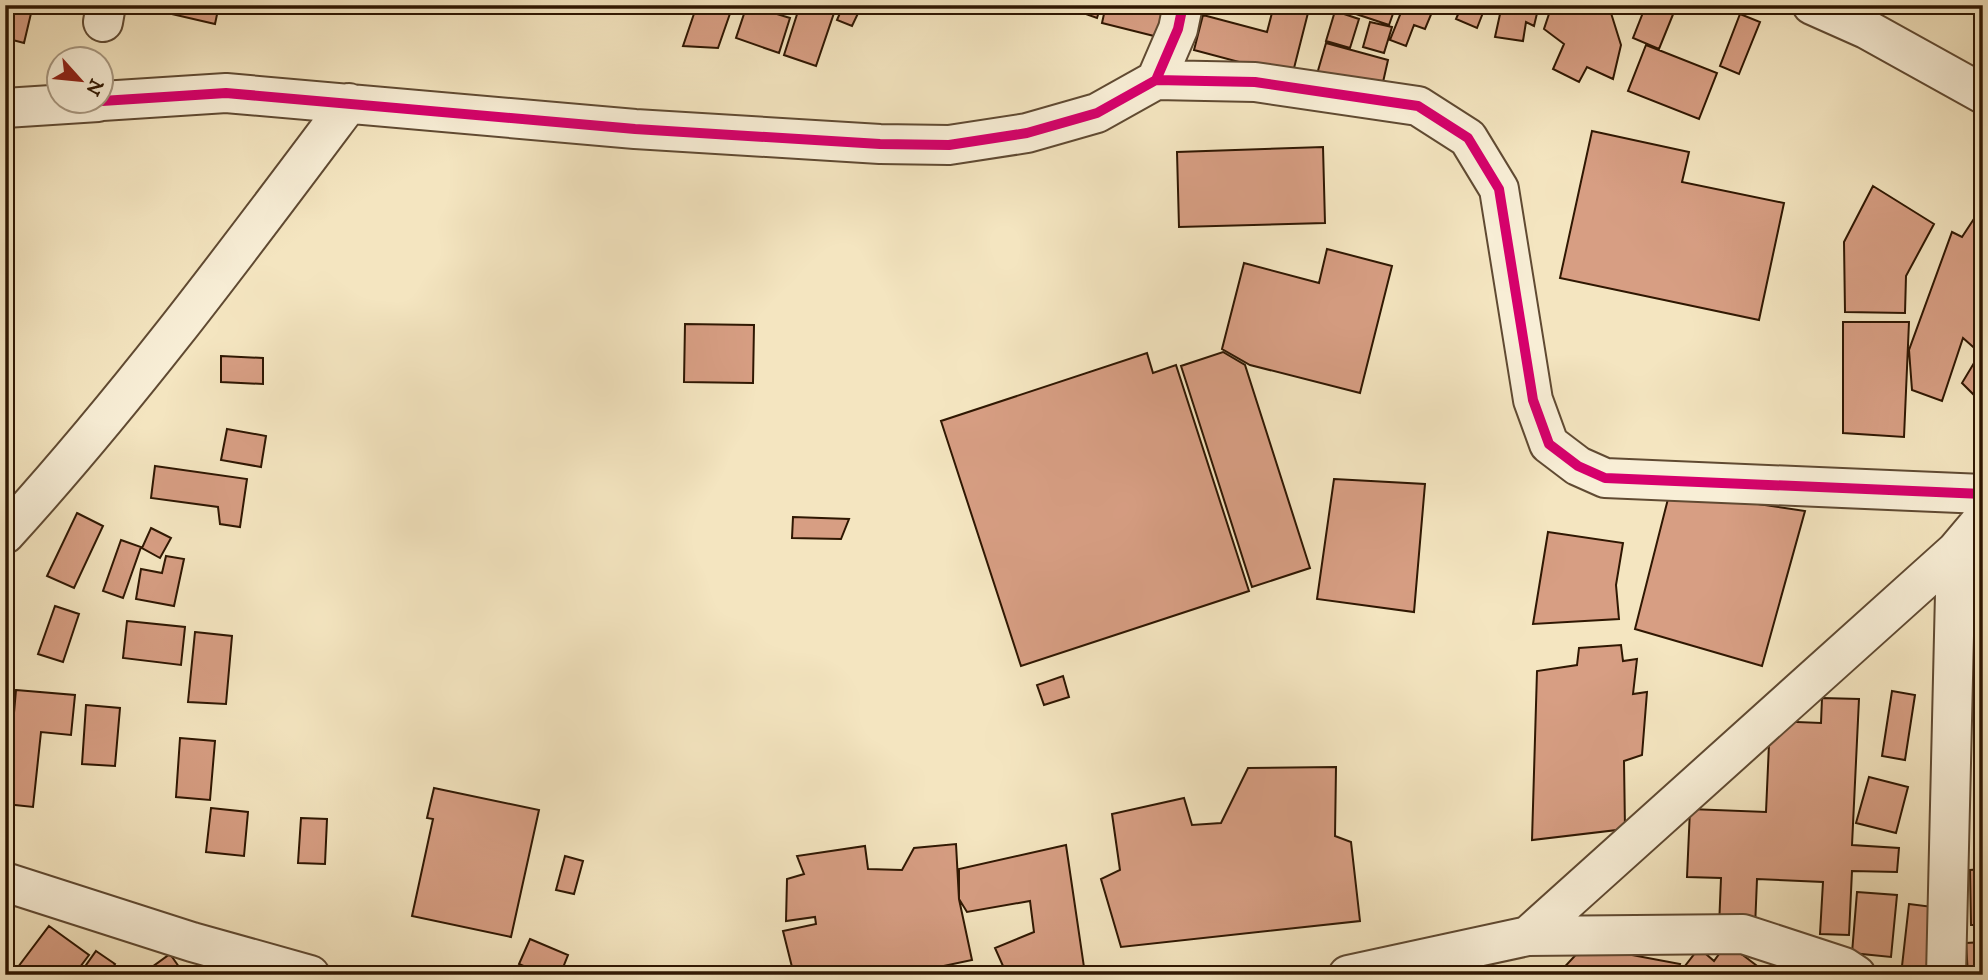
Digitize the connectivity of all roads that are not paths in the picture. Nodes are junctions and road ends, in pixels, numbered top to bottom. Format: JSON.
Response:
{"nodes":[{"id":1,"x":1183,"y":5,"type":"edge"},
{"id":2,"x":1812,"y":5,"type":"edge"},
{"id":3,"x":1156,"y":80,"type":"junction"},
{"id":4,"x":1983,"y":94,"type":"edge"},
{"id":5,"x":116,"y":100,"type":"edge"},
{"id":6,"x":349,"y":103,"type":"junction"},
{"id":7,"x":46,"y":105,"type":"edge"},
{"id":8,"x":5,"y":108,"type":"edge"},
{"id":9,"x":1983,"y":494,"type":"edge"},
{"id":10,"x":1983,"y":519,"type":"edge"},
{"id":11,"x":5,"y":534,"type":"edge"},
{"id":12,"x":1956,"y":551,"type":"junction"},
{"id":13,"x":5,"y":882,"type":"edge"},
{"id":14,"x":1528,"y":936,"type":"junction"},
{"id":15,"x":310,"y":975,"type":"edge"},
{"id":16,"x":1348,"y":975,"type":"edge"},
{"id":17,"x":1856,"y":975,"type":"edge"},
{"id":18,"x":1945,"y":975,"type":"edge"}],
"edges":[{"from":1,"to":3,"type":"street"},
{"from":2,"to":4,"type":"street"},
{"from":3,"to":6,"type":"street"},
{"from":3,"to":9,"type":"street"},
{"from":5,"to":6,"type":"street"},
{"from":6,"to":11,"type":"street"},
{"from":7,"to":8,"type":"street"},
{"from":10,"to":12,"type":"street"},
{"from":12,"to":14,"type":"street"},
{"from":12,"to":18,"type":"street"},
{"from":13,"to":15,"type":"street"},
{"from":14,"to":16,"type":"street"},
{"from":14,"to":17,"type":"street"}]}
